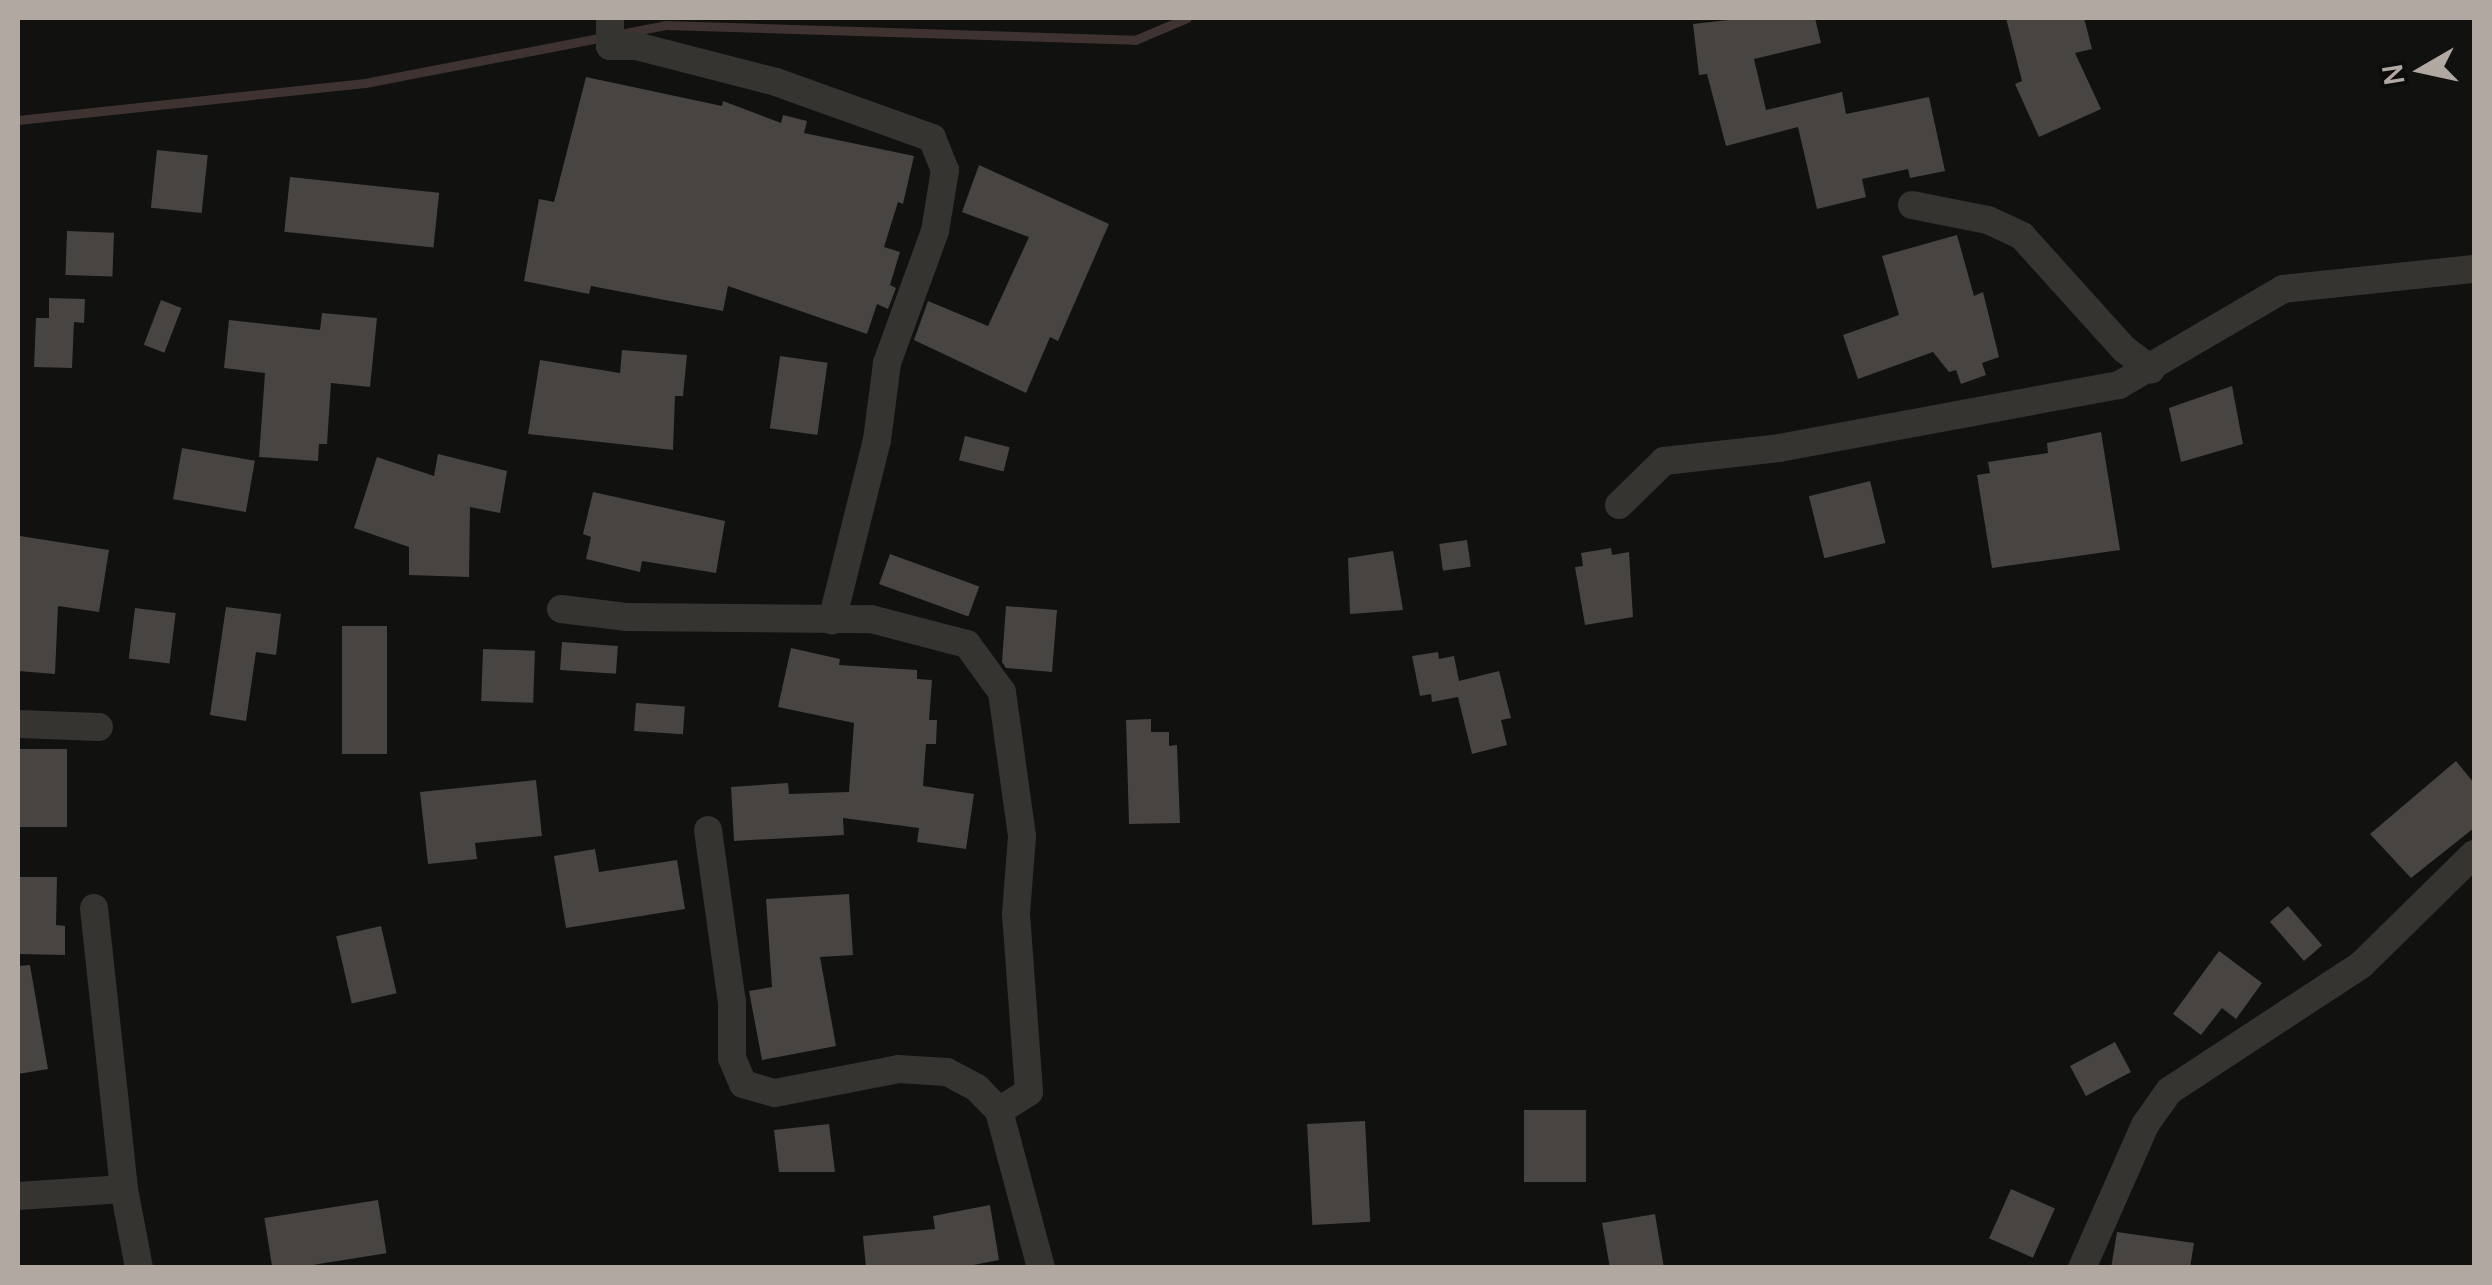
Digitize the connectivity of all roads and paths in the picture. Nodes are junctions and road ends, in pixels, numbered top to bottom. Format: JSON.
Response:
{"nodes":[{"id":1,"x":610,"y":18,"type":"edge"},
{"id":2,"x":1912,"y":205,"type":"dead end"},
{"id":3,"x":2474,"y":268,"type":"edge"},
{"id":4,"x":2150,"y":369,"type":"junction"},
{"id":5,"x":1619,"y":505,"type":"dead end"},
{"id":6,"x":561,"y":609,"type":"dead end"},
{"id":7,"x":832,"y":620,"type":"junction"},
{"id":8,"x":18,"y":724,"type":"edge"},
{"id":9,"x":98,"y":727,"type":"dead end"},
{"id":10,"x":708,"y":830,"type":"dead end"},
{"id":11,"x":2474,"y":854,"type":"edge"},
{"id":12,"x":94,"y":908,"type":"dead end"},
{"id":13,"x":999,"y":1112,"type":"junction"},
{"id":14,"x":124,"y":1189,"type":"junction"},
{"id":15,"x":18,"y":1196,"type":"edge"},
{"id":16,"x":139,"y":1268,"type":"edge"},
{"id":17,"x":1041,"y":1268,"type":"edge"},
{"id":18,"x":2082,"y":1268,"type":"edge"}],
"edges":[{"from":1,"to":7,"type":"street"},
{"from":2,"to":4,"type":"street"},
{"from":3,"to":4,"type":"street"},
{"from":4,"to":5,"type":"street"},
{"from":6,"to":7,"type":"street"},
{"from":7,"to":13,"type":"street"},
{"from":8,"to":9,"type":"street"},
{"from":10,"to":13,"type":"street"},
{"from":11,"to":18,"type":"street"},
{"from":12,"to":14,"type":"street"},
{"from":13,"to":17,"type":"street"},
{"from":14,"to":15,"type":"street"},
{"from":14,"to":16,"type":"street"}]}
